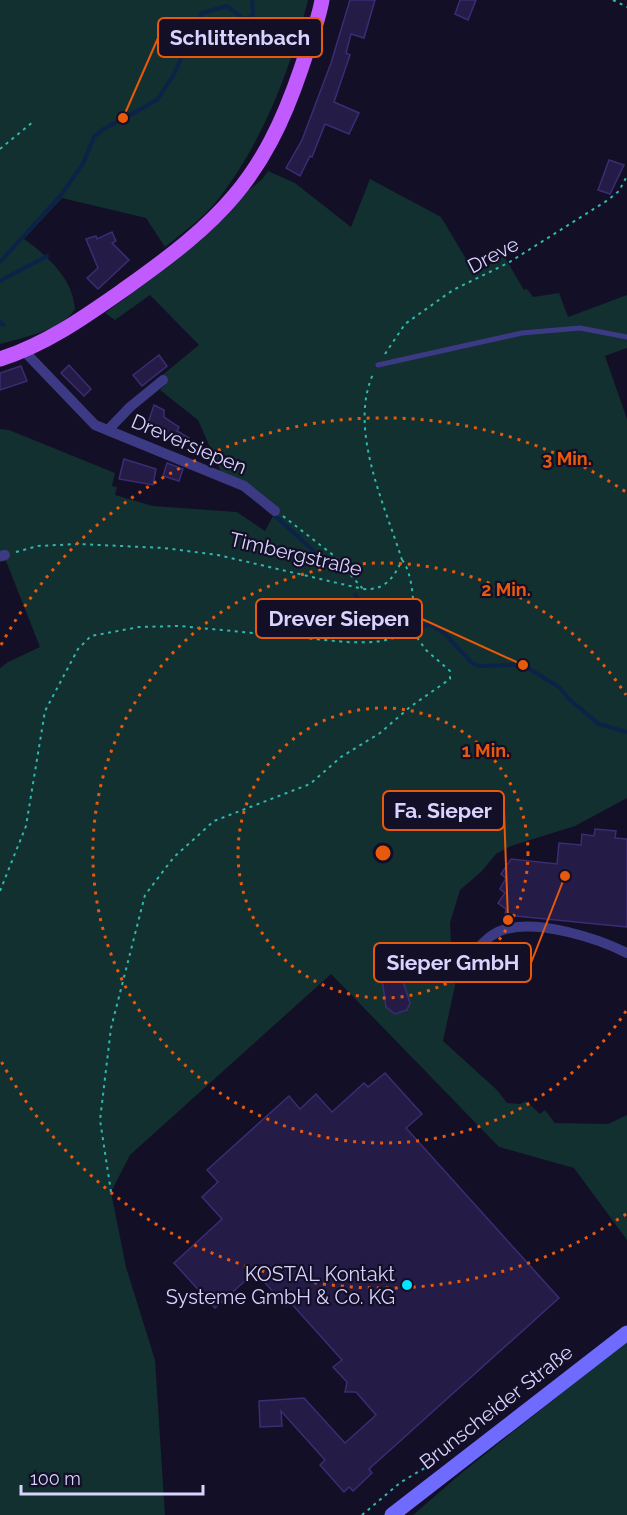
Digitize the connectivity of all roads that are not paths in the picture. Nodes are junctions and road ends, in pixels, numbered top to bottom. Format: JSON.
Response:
{"nodes":[{"id":1,"x":322,"y":0,"type":"edge"},
{"id":2,"x":627,"y":337,"type":"edge"},
{"id":3,"x":24,"y":351,"type":"junction"},
{"id":4,"x":0,"y":359,"type":"edge"},
{"id":5,"x":378,"y":365,"type":"road end"},
{"id":6,"x":163,"y":380,"type":"dead end"},
{"id":7,"x":108,"y":430,"type":"junction"},
{"id":8,"x":275,"y":511,"type":"road end"},
{"id":9,"x":476,"y":950,"type":"dead end"},
{"id":10,"x":627,"y":953,"type":"edge"},
{"id":11,"x":627,"y":1333,"type":"edge"},
{"id":12,"x":392,"y":1515,"type":"edge"}],
"edges":[{"from":1,"to":3,"type":"main road"},
{"from":2,"to":5,"type":"lane"},
{"from":3,"to":4,"type":"main road"},
{"from":3,"to":7,"type":"street","name":"Dreversiepen"},
{"from":6,"to":7,"type":"street","name":"Dreversiepen"},
{"from":7,"to":8,"type":"street","name":"Dreversiepen"},
{"from":9,"to":10,"type":"street"},
{"from":11,"to":12,"type":"main road","name":"Brunscheider Straße"}]}
